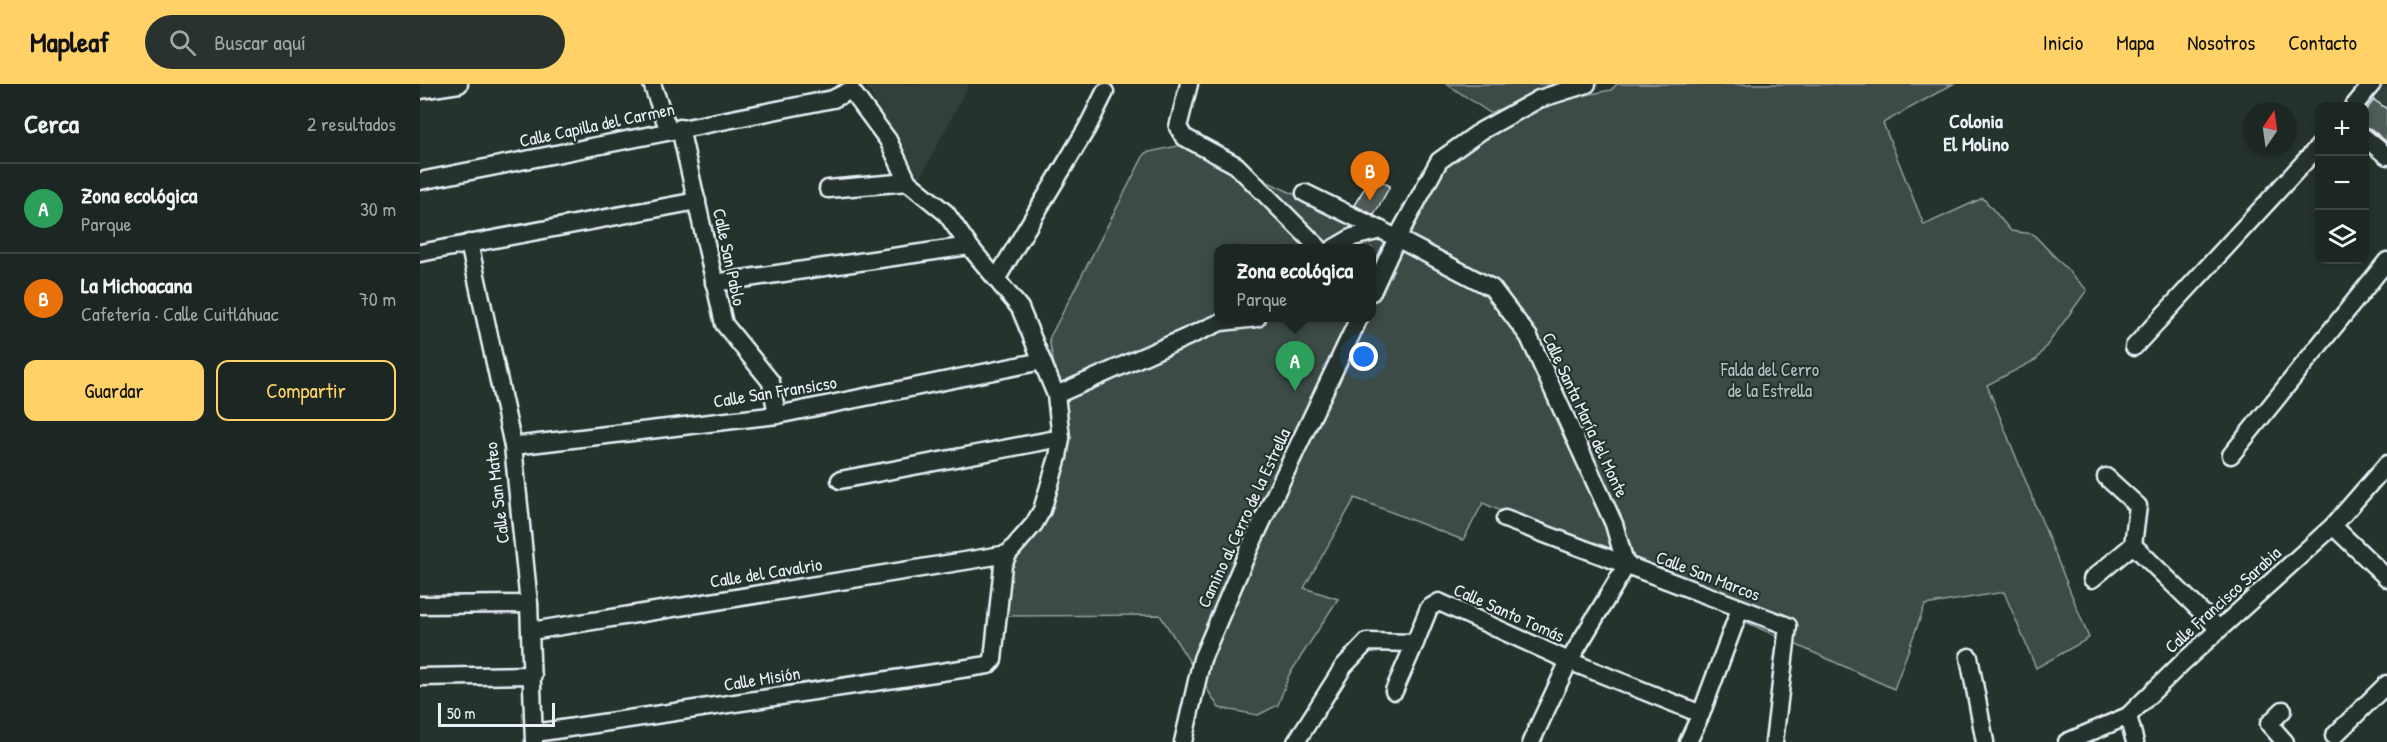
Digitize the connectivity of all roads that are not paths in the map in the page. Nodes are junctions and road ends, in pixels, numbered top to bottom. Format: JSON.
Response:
{"nodes":[{"id":1,"x":459,"y":84,"type":"edge"},
{"id":2,"x":652,"y":84,"type":"edge"},
{"id":3,"x":1189,"y":84,"type":"edge"},
{"id":4,"x":1587,"y":84,"type":"edge"},
{"id":5,"x":2372,"y":84,"type":"edge"},
{"id":6,"x":853,"y":87,"type":"edge"},
{"id":7,"x":420,"y":90,"type":"edge"},
{"id":8,"x":1105,"y":92,"type":"dead end"},
{"id":9,"x":2357,"y":102,"type":"edge"},
{"id":10,"x":675,"y":129,"type":"junction"},
{"id":11,"x":2369,"y":141,"type":"edge"},
{"id":12,"x":2315,"y":149,"type":"edge"},
{"id":13,"x":2387,"y":156,"type":"edge"},
{"id":14,"x":420,"y":181,"type":"edge"},
{"id":15,"x":908,"y":182,"type":"junction"},
{"id":16,"x":828,"y":189,"type":"dead end"},
{"id":17,"x":1305,"y":193,"type":"dead end"},
{"id":18,"x":697,"y":201,"type":"junction"},
{"id":19,"x":1382,"y":230,"type":"junction"},
{"id":20,"x":1397,"y":238,"type":"junction"},
{"id":21,"x":470,"y":243,"type":"junction"},
{"id":22,"x":1314,"y":244,"type":"edge"},
{"id":23,"x":1342,"y":244,"type":"edge"},
{"id":24,"x":969,"y":246,"type":"junction"},
{"id":25,"x":420,"y":253,"type":"edge"},
{"id":26,"x":2387,"y":261,"type":"edge"},
{"id":27,"x":997,"y":278,"type":"junction"},
{"id":28,"x":1376,"y":282,"type":"edge"},
{"id":29,"x":714,"y":283,"type":"junction"},
{"id":30,"x":1220,"y":322,"type":"edge"},
{"id":31,"x":1357,"y":322,"type":"edge"},
{"id":32,"x":2134,"y":347,"type":"dead end"},
{"id":33,"x":1042,"y":361,"type":"junction"},
{"id":34,"x":1056,"y":395,"type":"junction"},
{"id":35,"x":777,"y":415,"type":"junction"},
{"id":36,"x":1060,"y":438,"type":"junction"},
{"id":37,"x":513,"y":446,"type":"junction"},
{"id":38,"x":2231,"y":455,"type":"dead end"},
{"id":39,"x":2387,"y":464,"type":"edge"},
{"id":40,"x":2106,"y":477,"type":"dead end"},
{"id":41,"x":840,"y":480,"type":"dead end"},
{"id":42,"x":1505,"y":519,"type":"dead end"},
{"id":43,"x":2333,"y":526,"type":"junction"},
{"id":44,"x":2133,"y":545,"type":"junction"},
{"id":45,"x":1008,"y":554,"type":"junction"},
{"id":46,"x":1626,"y":566,"type":"junction"},
{"id":47,"x":2387,"y":578,"type":"edge"},
{"id":48,"x":2092,"y":579,"type":"dead end"},
{"id":49,"x":529,"y":604,"type":"junction"},
{"id":50,"x":420,"y":605,"type":"edge"},
{"id":51,"x":1740,"y":609,"type":"junction"},
{"id":52,"x":2219,"y":629,"type":"junction"},
{"id":53,"x":531,"y":631,"type":"junction"},
{"id":54,"x":1415,"y":643,"type":"junction"},
{"id":55,"x":1969,"y":657,"type":"dead end"},
{"id":56,"x":1569,"y":662,"type":"junction"},
{"id":57,"x":533,"y":675,"type":"junction"},
{"id":58,"x":420,"y":677,"type":"edge"},
{"id":59,"x":2387,"y":684,"type":"edge"},
{"id":60,"x":1394,"y":691,"type":"dead end"},
{"id":61,"x":2283,"y":710,"type":"dead end"},
{"id":62,"x":1701,"y":714,"type":"junction"},
{"id":63,"x":2128,"y":716,"type":"junction"},
{"id":64,"x":2334,"y":736,"type":"dead end"},
{"id":65,"x":535,"y":737,"type":"edge"},
{"id":66,"x":1183,"y":742,"type":"edge"},
{"id":67,"x":1296,"y":742,"type":"edge"},
{"id":68,"x":1531,"y":742,"type":"edge"},
{"id":69,"x":1688,"y":742,"type":"edge"},
{"id":70,"x":1774,"y":742,"type":"edge"},
{"id":71,"x":1985,"y":742,"type":"edge"},
{"id":72,"x":2067,"y":742,"type":"edge"},
{"id":73,"x":2135,"y":742,"type":"edge"},
{"id":74,"x":2286,"y":742,"type":"edge"}],
"edges":[{"from":1,"to":7,"type":"street"},
{"from":2,"to":10,"type":"street","name":"Calle San Pablo"},
{"from":3,"to":22,"type":"street"},
{"from":4,"to":20,"type":"street"},
{"from":5,"to":9,"type":"street"},
{"from":6,"to":10,"type":"street","name":"Calle Capilla del Carmen"},
{"from":6,"to":15,"type":"street"},
{"from":8,"to":27,"type":"street"},
{"from":10,"to":14,"type":"street","name":"Calle Capilla del Carmen"},
{"from":10,"to":18,"type":"street","name":"Calle San Pablo"},
{"from":11,"to":13,"type":"street"},
{"from":12,"to":32,"type":"street"},
{"from":15,"to":16,"type":"street"},
{"from":15,"to":24,"type":"street"},
{"from":17,"to":19,"type":"street","name":"Calle Santa María del Monte"},
{"from":18,"to":21,"type":"street"},
{"from":18,"to":29,"type":"street","name":"Calle San Pablo"},
{"from":19,"to":20,"type":"street","name":"Calle Santa María del Monte"},
{"from":19,"to":23,"type":"street"},
{"from":20,"to":28,"type":"street"},
{"from":20,"to":46,"type":"street","name":"Calle Santa María del Monte"},
{"from":21,"to":25,"type":"street"},
{"from":21,"to":37,"type":"street","name":"Calle San Mateo"},
{"from":24,"to":27,"type":"street"},
{"from":24,"to":29,"type":"street"},
{"from":26,"to":38,"type":"street"},
{"from":27,"to":33,"type":"street"},
{"from":29,"to":35,"type":"street","name":"Calle San Pablo"},
{"from":30,"to":34,"type":"street"},
{"from":31,"to":66,"type":"street","name":"Camino al Cerro de la Estrella"},
{"from":33,"to":34,"type":"street"},
{"from":33,"to":35,"type":"street","name":"Calle San Fransicso"},
{"from":34,"to":36,"type":"street"},
{"from":35,"to":37,"type":"street","name":"Calle San Fransicso"},
{"from":36,"to":41,"type":"street"},
{"from":36,"to":45,"type":"street"},
{"from":37,"to":49,"type":"street","name":"Calle San Mateo"},
{"from":39,"to":43,"type":"street","name":"Calle Francisco Sarabia"},
{"from":40,"to":44,"type":"street"},
{"from":42,"to":46,"type":"street","name":"Calle San Marcos"},
{"from":43,"to":47,"type":"street"},
{"from":43,"to":52,"type":"street","name":"Calle Francisco Sarabia"},
{"from":44,"to":48,"type":"street"},
{"from":44,"to":52,"type":"street"},
{"from":45,"to":53,"type":"street","name":"Calle del Cavalrio"},
{"from":45,"to":65,"type":"street","name":"Calle Misión"},
{"from":46,"to":51,"type":"street","name":"Calle San Marcos"},
{"from":46,"to":56,"type":"street"},
{"from":49,"to":50,"type":"street"},
{"from":49,"to":53,"type":"street","name":"Calle San Mateo"},
{"from":51,"to":62,"type":"street"},
{"from":51,"to":70,"type":"street","name":"Calle San Marcos"},
{"from":52,"to":63,"type":"street","name":"Calle Francisco Sarabia"},
{"from":53,"to":57,"type":"street","name":"Calle San Mateo"},
{"from":54,"to":56,"type":"street","name":"Calle Santo Tomás"},
{"from":54,"to":60,"type":"street"},
{"from":54,"to":67,"type":"street"},
{"from":55,"to":71,"type":"street"},
{"from":56,"to":62,"type":"street","name":"Calle Santo Tomás"},
{"from":56,"to":68,"type":"street"},
{"from":57,"to":58,"type":"street"},
{"from":57,"to":65,"type":"street","name":"Calle San Mateo"},
{"from":59,"to":64,"type":"street"},
{"from":61,"to":74,"type":"street"},
{"from":62,"to":69,"type":"street"},
{"from":63,"to":72,"type":"street","name":"Calle Francisco Sarabia"},
{"from":63,"to":73,"type":"street"}]}
